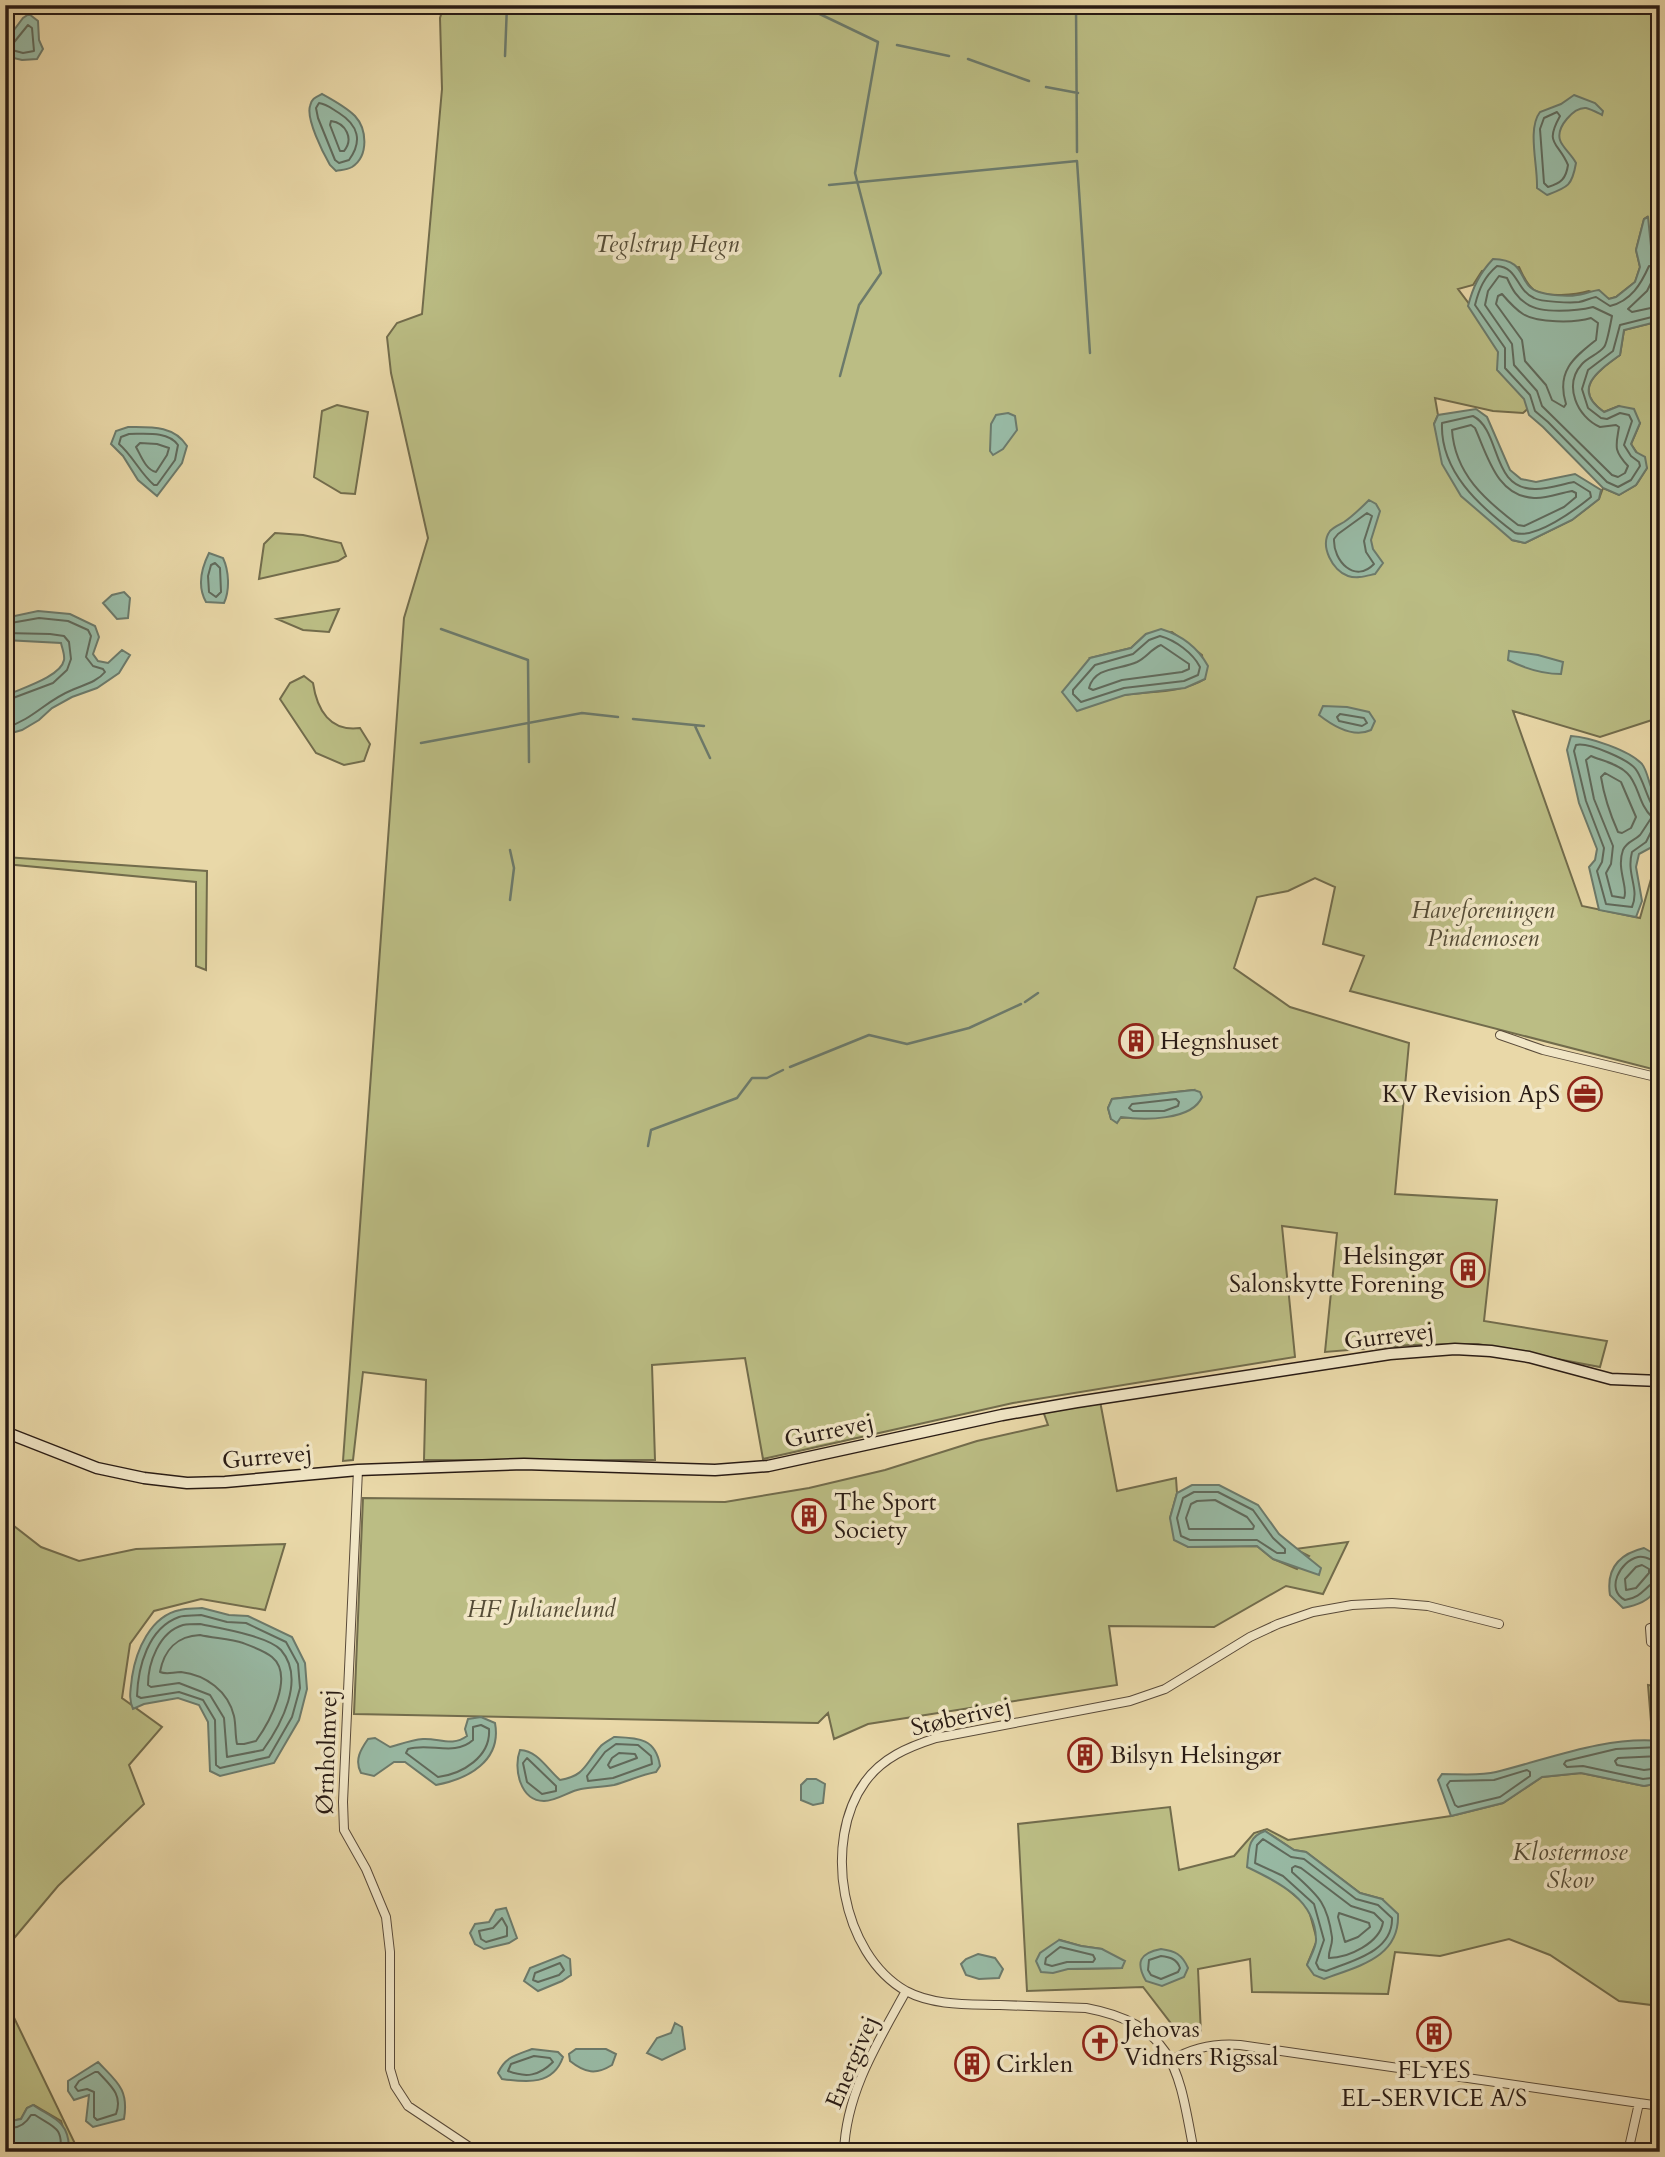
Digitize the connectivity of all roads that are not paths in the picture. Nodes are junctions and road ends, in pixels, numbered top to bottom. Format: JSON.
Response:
{"nodes":[{"id":1,"x":1500,"y":1035,"type":"dead end"},
{"id":2,"x":1660,"y":1078,"type":"edge"},
{"id":3,"x":1660,"y":1381,"type":"edge"},
{"id":4,"x":5,"y":1432,"type":"edge"},
{"id":5,"x":358,"y":1470,"type":"junction"},
{"id":6,"x":1499,"y":1624,"type":"dead end"},
{"id":7,"x":1660,"y":1625,"type":"edge"},
{"id":8,"x":1651,"y":1642,"type":"dead end"},
{"id":9,"x":906,"y":1991,"type":"junction"},
{"id":10,"x":1172,"y":2060,"type":"junction"},
{"id":11,"x":1639,"y":2103,"type":"junction"},
{"id":12,"x":1660,"y":2106,"type":"edge"},
{"id":13,"x":477,"y":2152,"type":"edge"},
{"id":14,"x":844,"y":2152,"type":"edge"},
{"id":15,"x":1194,"y":2152,"type":"edge"},
{"id":16,"x":1628,"y":2152,"type":"edge"}],
"edges":[{"from":1,"to":2,"type":"street"},
{"from":3,"to":5,"type":"street","name":"Gurrevej"},
{"from":4,"to":5,"type":"street","name":"Gurrevej"},
{"from":5,"to":13,"type":"street","name":"Ørnholmvej"},
{"from":6,"to":9,"type":"street","name":"Støberivej"},
{"from":7,"to":8,"type":"street"},
{"from":9,"to":10,"type":"street","name":"Støberivej"},
{"from":9,"to":14,"type":"street","name":"Energivej"},
{"from":10,"to":11,"type":"street"},
{"from":10,"to":15,"type":"street","name":"Støberivej"},
{"from":11,"to":12,"type":"street"},
{"from":11,"to":16,"type":"street"}]}
